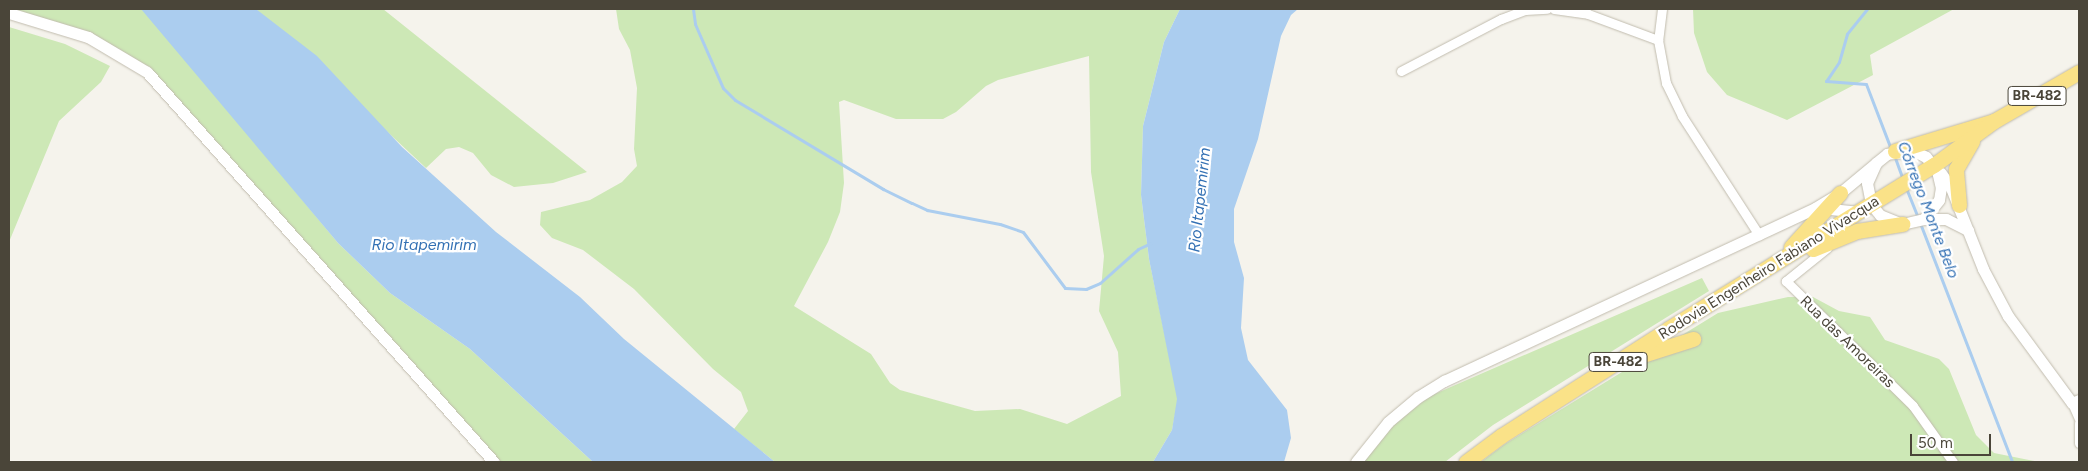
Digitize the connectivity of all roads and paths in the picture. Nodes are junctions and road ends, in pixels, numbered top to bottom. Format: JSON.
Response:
{"nodes":[{"id":1,"x":1548,"y":9,"type":"edge"},
{"id":2,"x":1554,"y":9,"type":"edge"},
{"id":3,"x":1662,"y":9,"type":"edge"},
{"id":4,"x":9,"y":13,"type":"edge"},
{"id":5,"x":1658,"y":40,"type":"junction"},
{"id":6,"x":1401,"y":72,"type":"dead end"},
{"id":7,"x":2079,"y":72,"type":"edge"},
{"id":8,"x":1994,"y":120,"type":"junction"},
{"id":9,"x":1978,"y":132,"type":"junction"},
{"id":10,"x":1895,"y":151,"type":"junction"},
{"id":11,"x":1876,"y":164,"type":"junction"},
{"id":12,"x":1936,"y":168,"type":"junction"},
{"id":13,"x":1840,"y":193,"type":"joint"},
{"id":14,"x":1871,"y":204,"type":"junction"},
{"id":15,"x":1958,"y":205,"type":"junction"},
{"id":16,"x":1822,"y":208,"type":"junction"},
{"id":17,"x":1857,"y":212,"type":"junction"},
{"id":18,"x":1924,"y":219,"type":"junction"},
{"id":19,"x":1902,"y":224,"type":"junction"},
{"id":20,"x":1968,"y":230,"type":"junction"},
{"id":21,"x":1759,"y":235,"type":"junction"},
{"id":22,"x":1845,"y":235,"type":"junction"},
{"id":23,"x":1772,"y":266,"type":"junction"},
{"id":24,"x":1693,"y":339,"type":"dead end"},
{"id":25,"x":1616,"y":363,"type":"junction"},
{"id":26,"x":2076,"y":401,"type":"edge"},
{"id":27,"x":2079,"y":419,"type":"edge"},
{"id":28,"x":2079,"y":423,"type":"edge"},
{"id":29,"x":2079,"y":443,"type":"edge"},
{"id":30,"x":494,"y":462,"type":"edge"},
{"id":31,"x":1356,"y":462,"type":"edge"},
{"id":32,"x":1466,"y":462,"type":"edge"},
{"id":33,"x":1953,"y":462,"type":"edge"}],
"edges":[{"from":1,"to":6,"type":"street"},
{"from":2,"to":5,"type":"street"},
{"from":3,"to":5,"type":"street"},
{"from":4,"to":30,"type":"street"},
{"from":5,"to":21,"type":"street"},
{"from":7,"to":8,"type":"highway","number":"BR-482"},
{"from":8,"to":9,"type":"highway","name":"Rodovia Engenheiro Fabiano Vivacqua","number":"BR-482"},
{"from":8,"to":10,"type":"highway"},
{"from":9,"to":12,"type":"highway","name":"Rodovia Engenheiro Fabiano Vivacqua","number":"BR-482"},
{"from":9,"to":15,"type":"highway"},
{"from":10,"to":11,"type":"street"},
{"from":10,"to":12,"type":"street"},
{"from":11,"to":13,"type":"street"},
{"from":11,"to":14,"type":"street"},
{"from":12,"to":14,"type":"highway","name":"Rodovia Engenheiro Fabiano Vivacqua","number":"BR-482"},
{"from":12,"to":15,"type":"street"},
{"from":12,"to":18,"type":"street"},
{"from":13,"to":16,"type":"highway"},
{"from":14,"to":17,"type":"highway","name":"Rodovia Engenheiro Fabiano Vivacqua","number":"BR-482"},
{"from":14,"to":19,"type":"street"},
{"from":15,"to":20,"type":"street"},
{"from":16,"to":17,"type":"street"},
{"from":16,"to":21,"type":"street"},
{"from":16,"to":23,"type":"highway"},
{"from":17,"to":23,"type":"highway","name":"Rodovia Engenheiro Fabiano Vivacqua","number":"BR-482"},
{"from":18,"to":19,"type":"street"},
{"from":18,"to":20,"type":"street"},
{"from":19,"to":22,"type":"highway"},
{"from":20,"to":26,"type":"street"},
{"from":21,"to":31,"type":"street"},
{"from":22,"to":23,"type":"highway"},
{"from":22,"to":33,"type":"street","name":"Rua das Amoreiras"},
{"from":23,"to":25,"type":"highway","name":"Rodovia Engenheiro Fabiano Vivacqua","number":"BR-482"},
{"from":24,"to":25,"type":"highway"},
{"from":25,"to":32,"type":"highway","name":"Rodovia Engenheiro Fabiano Vivacqua","number":"BR-482"},
{"from":26,"to":27,"type":"street"},
{"from":28,"to":29,"type":"street"}]}
